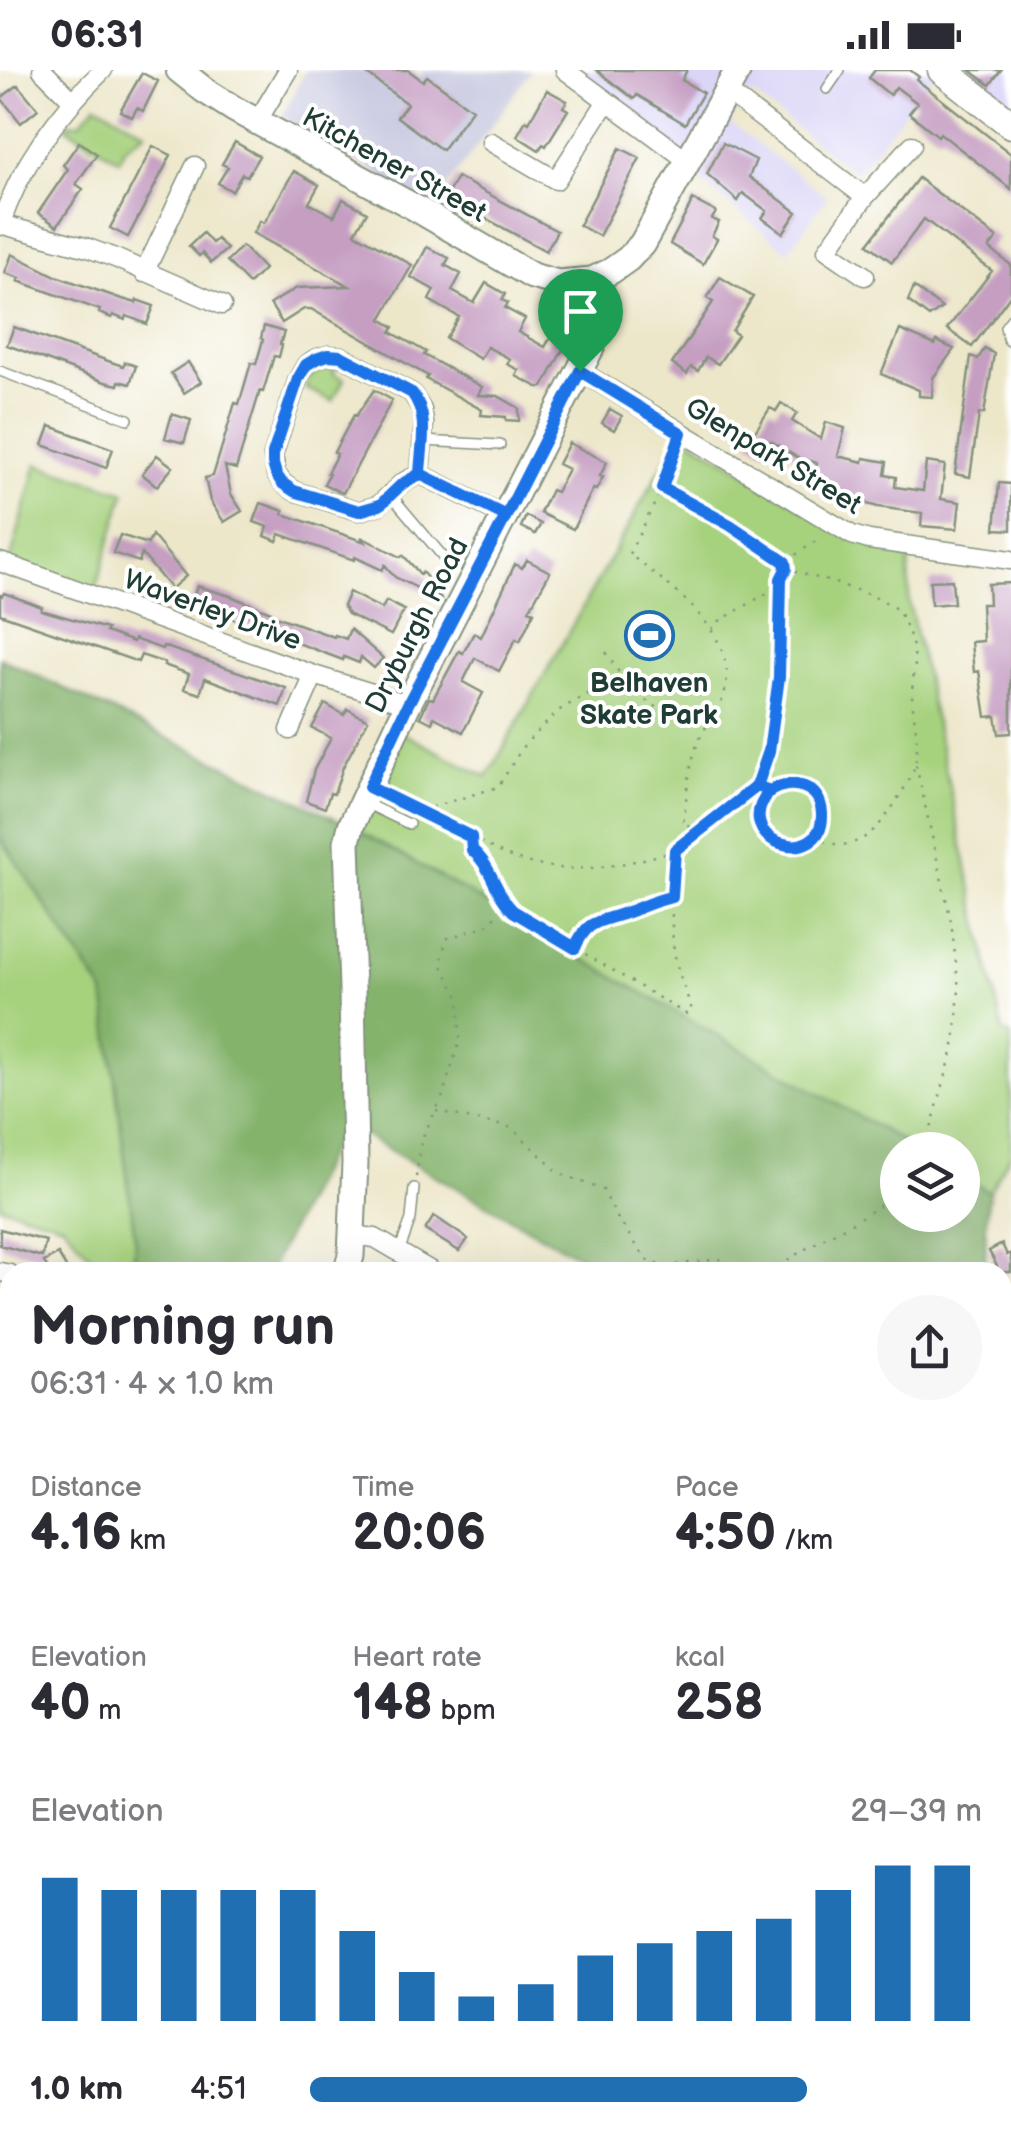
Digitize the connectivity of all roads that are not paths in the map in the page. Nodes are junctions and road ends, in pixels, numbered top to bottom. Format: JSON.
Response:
{"nodes":[{"id":1,"x":42,"y":70,"type":"edge"},
{"id":2,"x":103,"y":70,"type":"edge"},
{"id":3,"x":179,"y":70,"type":"edge"},
{"id":4,"x":288,"y":70,"type":"edge"},
{"id":5,"x":565,"y":70,"type":"edge"},
{"id":6,"x":840,"y":70,"type":"edge"},
{"id":7,"x":942,"y":70,"type":"edge"},
{"id":8,"x":732,"y":80,"type":"edge"},
{"id":9,"x":827,"y":88,"type":"dead end"},
{"id":10,"x":72,"y":100,"type":"junction"},
{"id":11,"x":608,"y":101,"type":"junction"},
{"id":12,"x":257,"y":122,"type":"junction"},
{"id":13,"x":1011,"y":124,"type":"edge"},
{"id":14,"x":492,"y":142,"type":"dead end"},
{"id":15,"x":912,"y":145,"type":"dead end"},
{"id":16,"x":687,"y":160,"type":"junction"},
{"id":17,"x":195,"y":166,"type":"dead end"},
{"id":18,"x":865,"y":198,"type":"junction"},
{"id":19,"x":0,"y":225,"type":"edge"},
{"id":20,"x":144,"y":273,"type":"junction"},
{"id":21,"x":865,"y":276,"type":"dead end"},
{"id":22,"x":592,"y":280,"type":"junction"},
{"id":23,"x":222,"y":305,"type":"dead end"},
{"id":24,"x":1011,"y":319,"type":"edge"},
{"id":25,"x":1011,"y":342,"type":"edge"},
{"id":26,"x":0,"y":371,"type":"edge"},
{"id":27,"x":580,"y":371,"type":"junction"},
{"id":28,"x":128,"y":420,"type":"dead end"},
{"id":29,"x":422,"y":441,"type":"junction"},
{"id":30,"x":500,"y":446,"type":"dead end"},
{"id":31,"x":420,"y":474,"type":"junction"},
{"id":32,"x":390,"y":494,"type":"junction"},
{"id":33,"x":506,"y":516,"type":"junction"},
{"id":34,"x":445,"y":559,"type":"dead end"},
{"id":35,"x":1011,"y":560,"type":"edge"},
{"id":36,"x":0,"y":562,"type":"edge"},
{"id":37,"x":314,"y":675,"type":"junction"},
{"id":38,"x":408,"y":704,"type":"junction"},
{"id":39,"x":290,"y":730,"type":"dead end"},
{"id":40,"x":366,"y":794,"type":"junction"},
{"id":41,"x":409,"y":824,"type":"dead end"},
{"id":42,"x":414,"y":1188,"type":"road end"},
{"id":43,"x":352,"y":1235,"type":"junction"},
{"id":44,"x":399,"y":1252,"type":"junction"},
{"id":45,"x":349,"y":1262,"type":"edge"},
{"id":46,"x":416,"y":1262,"type":"edge"}],
"edges":[{"from":1,"to":10,"type":"street"},
{"from":2,"to":10,"type":"street"},
{"from":3,"to":12,"type":"street","name":"Kitchener Street"},
{"from":4,"to":12,"type":"street"},
{"from":5,"to":11,"type":"street"},
{"from":6,"to":9,"type":"lane"},
{"from":7,"to":13,"type":"main road"},
{"from":8,"to":16,"type":"street"},
{"from":8,"to":18,"type":"street"},
{"from":10,"to":19,"type":"street"},
{"from":11,"to":14,"type":"street"},
{"from":11,"to":16,"type":"street"},
{"from":12,"to":22,"type":"street","name":"Kitchener Street"},
{"from":15,"to":18,"type":"street"},
{"from":16,"to":22,"type":"street"},
{"from":17,"to":20,"type":"street"},
{"from":18,"to":21,"type":"street"},
{"from":19,"to":20,"type":"street"},
{"from":20,"to":23,"type":"street"},
{"from":22,"to":27,"type":"street","name":"Dryburgh Road"},
{"from":24,"to":25,"type":"lane"},
{"from":26,"to":28,"type":"lane"},
{"from":27,"to":33,"type":"street","name":"Dryburgh Road"},
{"from":27,"to":35,"type":"street","name":"Glenpark Street"},
{"from":29,"to":30,"type":"lane"},
{"from":29,"to":31,"type":"street"},
{"from":29,"to":32,"type":"street"},
{"from":31,"to":32,"type":"street"},
{"from":31,"to":33,"type":"street"},
{"from":32,"to":34,"type":"lane"},
{"from":33,"to":38,"type":"street","name":"Dryburgh Road"},
{"from":36,"to":37,"type":"street","name":"Waverley Drive"},
{"from":37,"to":38,"type":"street","name":"Waverley Drive"},
{"from":37,"to":39,"type":"street"},
{"from":38,"to":40,"type":"street","name":"Dryburgh Road"},
{"from":40,"to":41,"type":"lane"},
{"from":40,"to":43,"type":"street","name":"Dryburgh Road"},
{"from":42,"to":44,"type":"lane"},
{"from":43,"to":44,"type":"street"},
{"from":43,"to":45,"type":"street","name":"Dryburgh Road"},
{"from":44,"to":46,"type":"street"}]}
